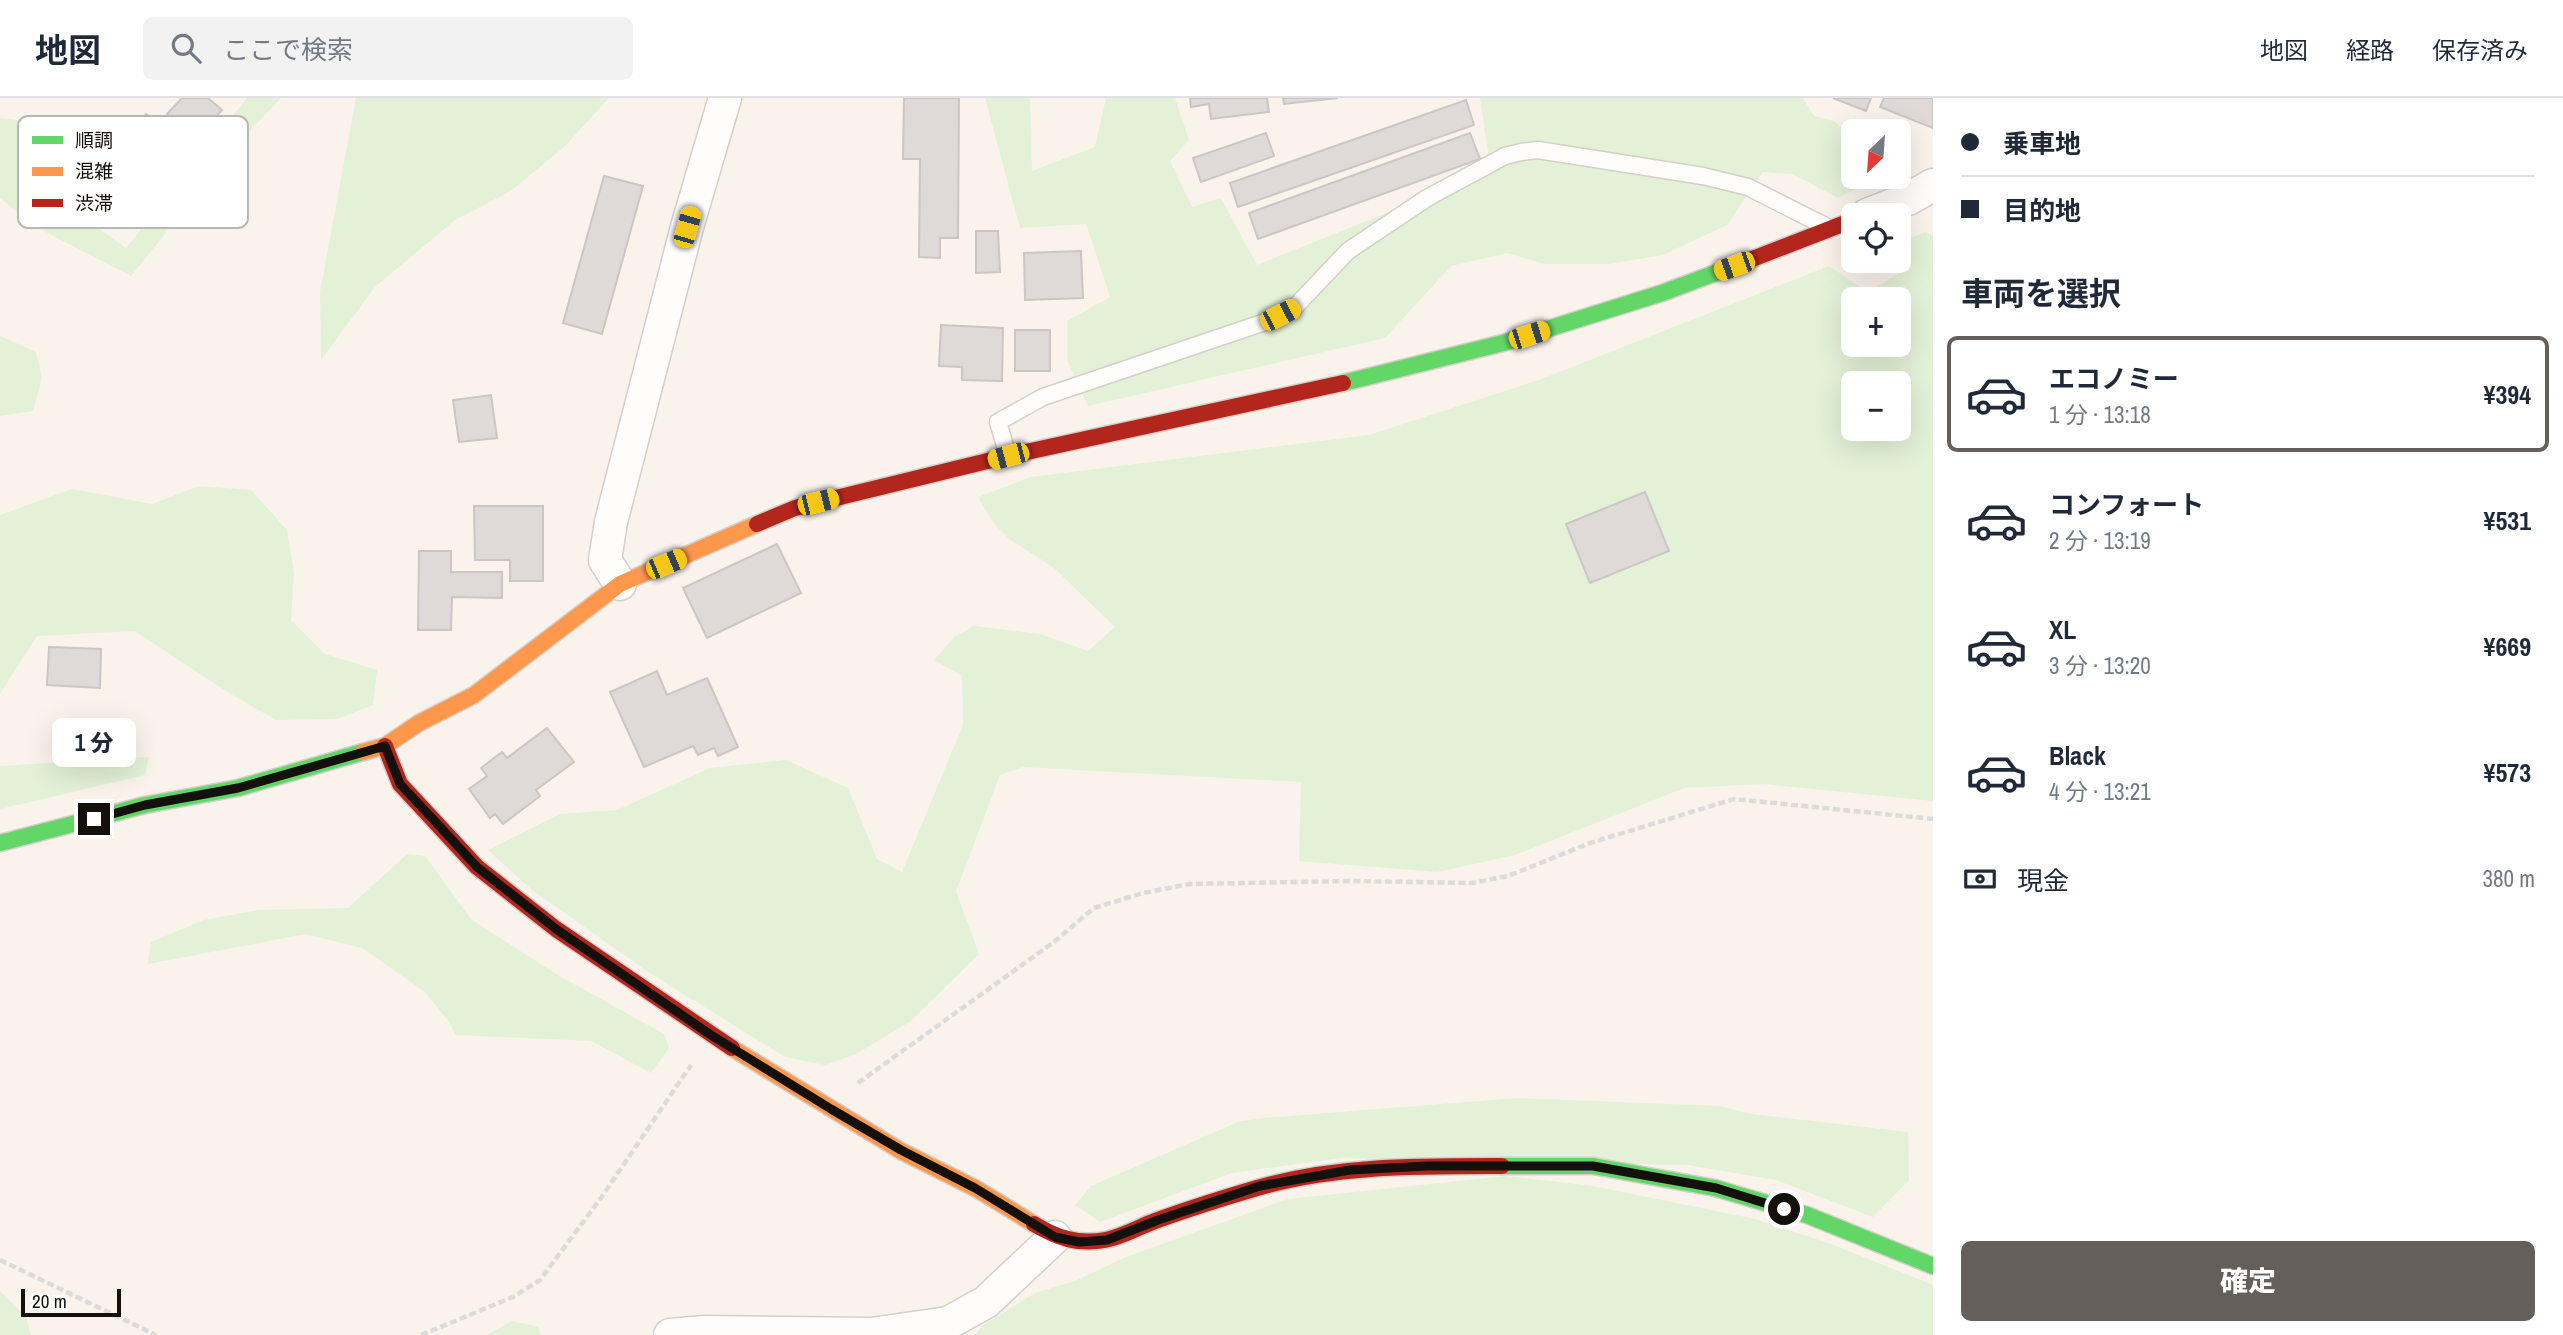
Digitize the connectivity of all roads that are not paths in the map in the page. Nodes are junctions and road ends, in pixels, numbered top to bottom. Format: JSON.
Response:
{"nodes":[{"id":1,"x":727,"y":98,"type":"edge"},
{"id":2,"x":1933,"y":185,"type":"edge"},
{"id":3,"x":1898,"y":203,"type":"edge"},
{"id":4,"x":1841,"y":225,"type":"edge"},
{"id":5,"x":1830,"y":229,"type":"junction"},
{"id":6,"x":1008,"y":456,"type":"junction"},
{"id":7,"x":620,"y":584,"type":"junction"},
{"id":8,"x":385,"y":746,"type":"junction"},
{"id":9,"x":0,"y":843,"type":"edge"},
{"id":10,"x":1055,"y":1237,"type":"junction"},
{"id":11,"x":1933,"y":1266,"type":"edge"},
{"id":12,"x":670,"y":1335,"type":"edge"}],
"edges":[{"from":1,"to":7,"type":"street"},
{"from":2,"to":3,"type":"street"},
{"from":4,"to":5,"type":"street"},
{"from":5,"to":6,"type":"street"},
{"from":5,"to":6,"type":"lane"},
{"from":6,"to":7,"type":"street"},
{"from":7,"to":8,"type":"street"},
{"from":8,"to":9,"type":"street"},
{"from":8,"to":10,"type":"street"},
{"from":10,"to":11,"type":"street"},
{"from":10,"to":12,"type":"street"}]}
